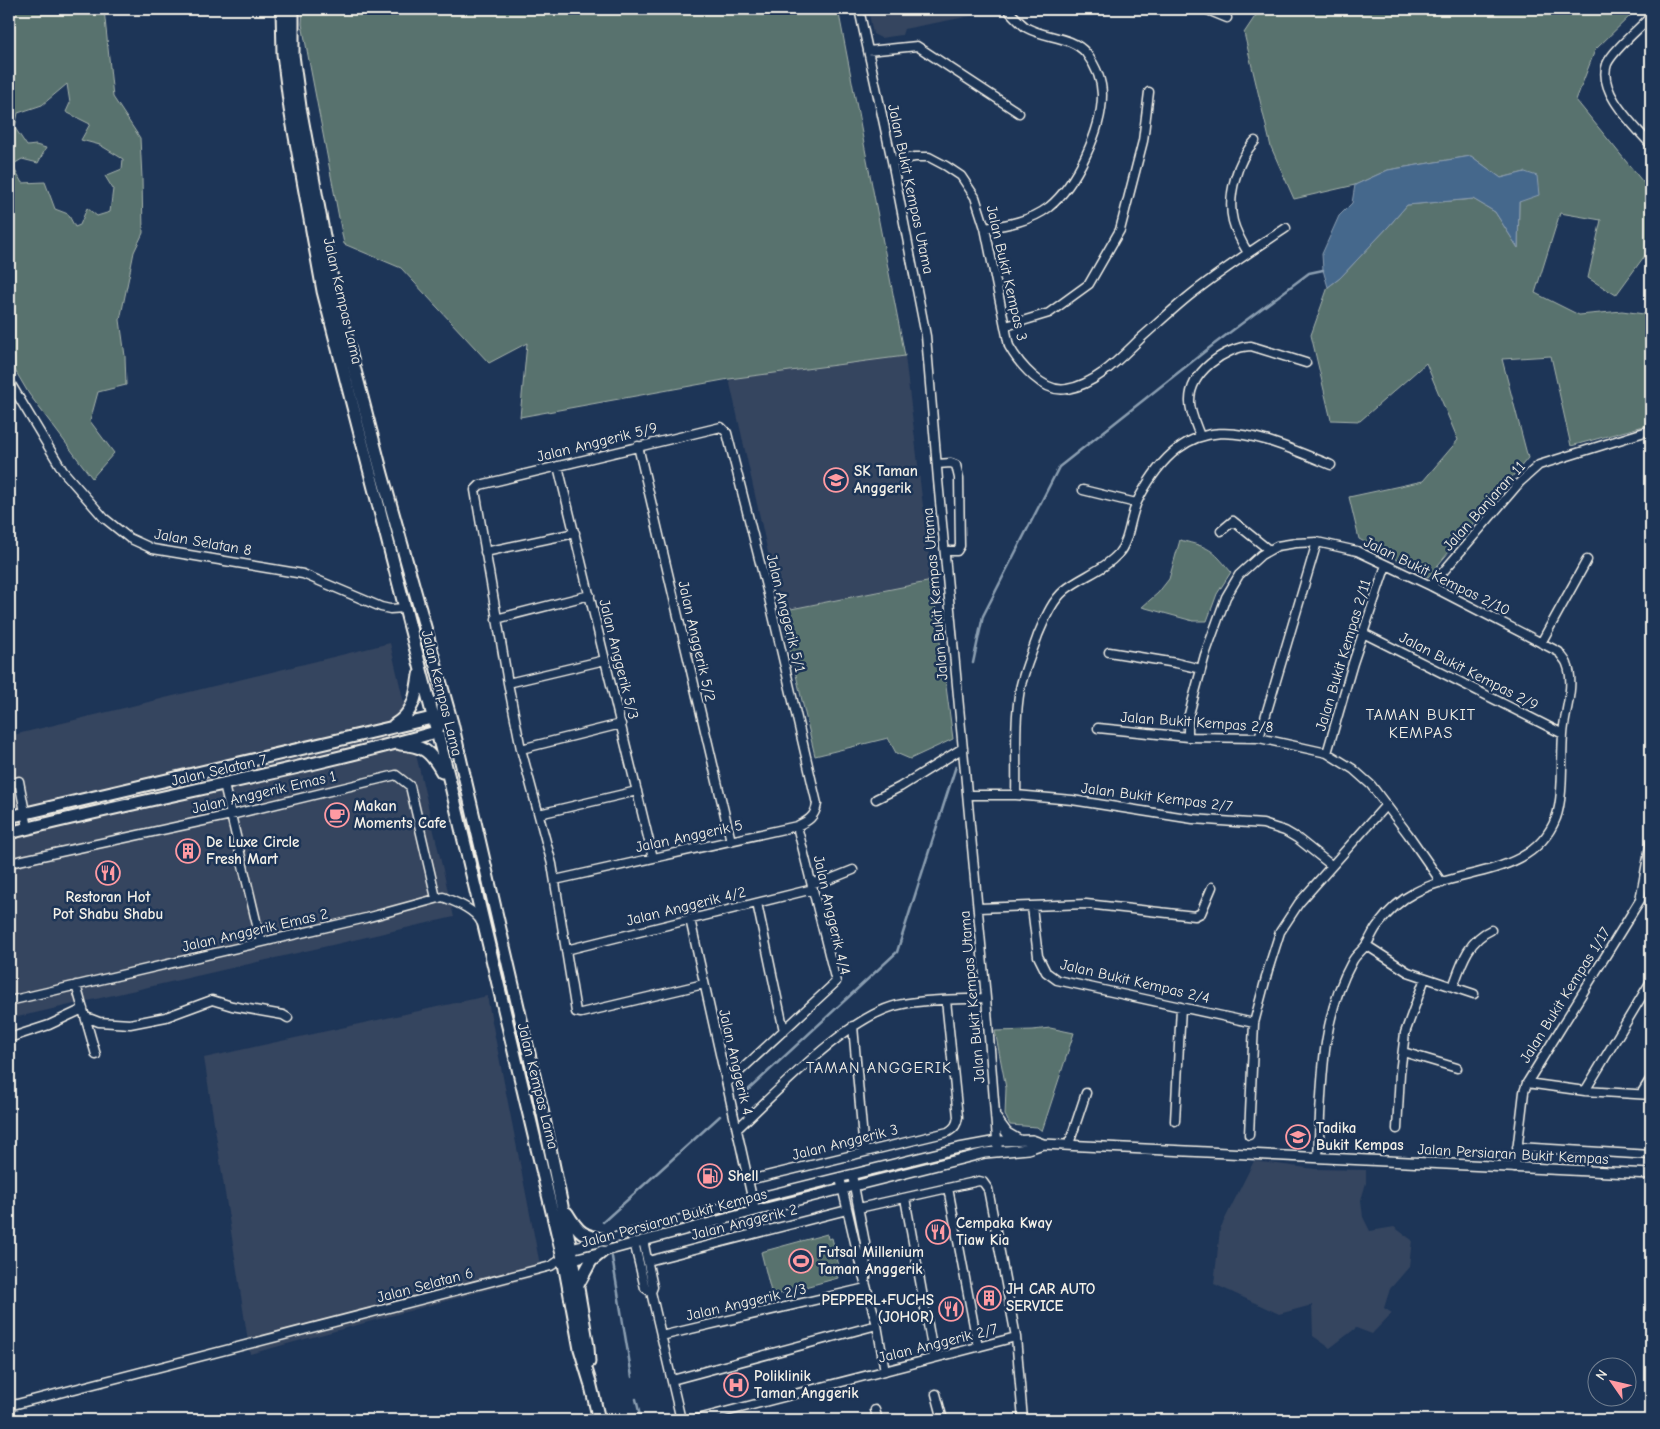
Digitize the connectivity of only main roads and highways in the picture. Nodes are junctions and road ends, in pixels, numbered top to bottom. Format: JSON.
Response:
{"nodes":[{"id":1,"x":282,"y":9,"type":"edge"},
{"id":2,"x":293,"y":9,"type":"edge"},
{"id":3,"x":437,"y":666,"type":"junction"},
{"id":4,"x":420,"y":669,"type":"junction"},
{"id":5,"x":436,"y":725,"type":"junction"},
{"id":6,"x":386,"y":729,"type":"junction"},
{"id":7,"x":395,"y":744,"type":"junction"},
{"id":8,"x":464,"y":773,"type":"junction"},
{"id":9,"x":451,"y":786,"type":"junction"},
{"id":10,"x":9,"y":817,"type":"edge"},
{"id":11,"x":9,"y":833,"type":"edge"},
{"id":12,"x":562,"y":1205,"type":"junction"},
{"id":13,"x":606,"y":1240,"type":"road end"},
{"id":14,"x":602,"y":1252,"type":"road end"},
{"id":15,"x":569,"y":1256,"type":"junction"},
{"id":16,"x":578,"y":1286,"type":"junction"},
{"id":17,"x":590,"y":1382,"type":"junction"},
{"id":18,"x":599,"y":1420,"type":"edge"}],
"edges":[{"from":1,"to":4,"type":"main road","name":"Jalan Kempas Lama"},
{"from":2,"to":3,"type":"main road","name":"Jalan Kempas Lama"},
{"from":3,"to":5,"type":"main road"},
{"from":3,"to":8,"type":"main road","name":"Jalan Kempas Lama"},
{"from":4,"to":5,"type":"main road","name":"Jalan Kempas Lama"},
{"from":4,"to":6,"type":"main road"},
{"from":5,"to":6,"type":"main road","name":"Jalan Selatan 7"},
{"from":5,"to":7,"type":"main road","name":"Jalan Selatan 7"},
{"from":5,"to":8,"type":"main road"},
{"from":5,"to":9,"type":"main road","name":"Jalan Kempas Lama"},
{"from":6,"to":10,"type":"main road","name":"Jalan Selatan 7"},
{"from":7,"to":9,"type":"main road"},
{"from":7,"to":11,"type":"main road","name":"Jalan Selatan 7"},
{"from":8,"to":12,"type":"main road","name":"Jalan Kempas Lama"},
{"from":9,"to":15,"type":"main road","name":"Jalan Kempas Lama"},
{"from":12,"to":13,"type":"main road"},
{"from":12,"to":15,"type":"main road","name":"Jalan Kempas Lama"},
{"from":14,"to":16,"type":"main road"},
{"from":15,"to":16,"type":"main road","name":"Jalan Kempas Lama"},
{"from":15,"to":17,"type":"main road","name":"Jalan Kempas Lama"},
{"from":16,"to":17,"type":"main road","name":"Jalan Kempas Lama"},
{"from":17,"to":18,"type":"main road","name":"Jalan Kempas Lama"}]}
